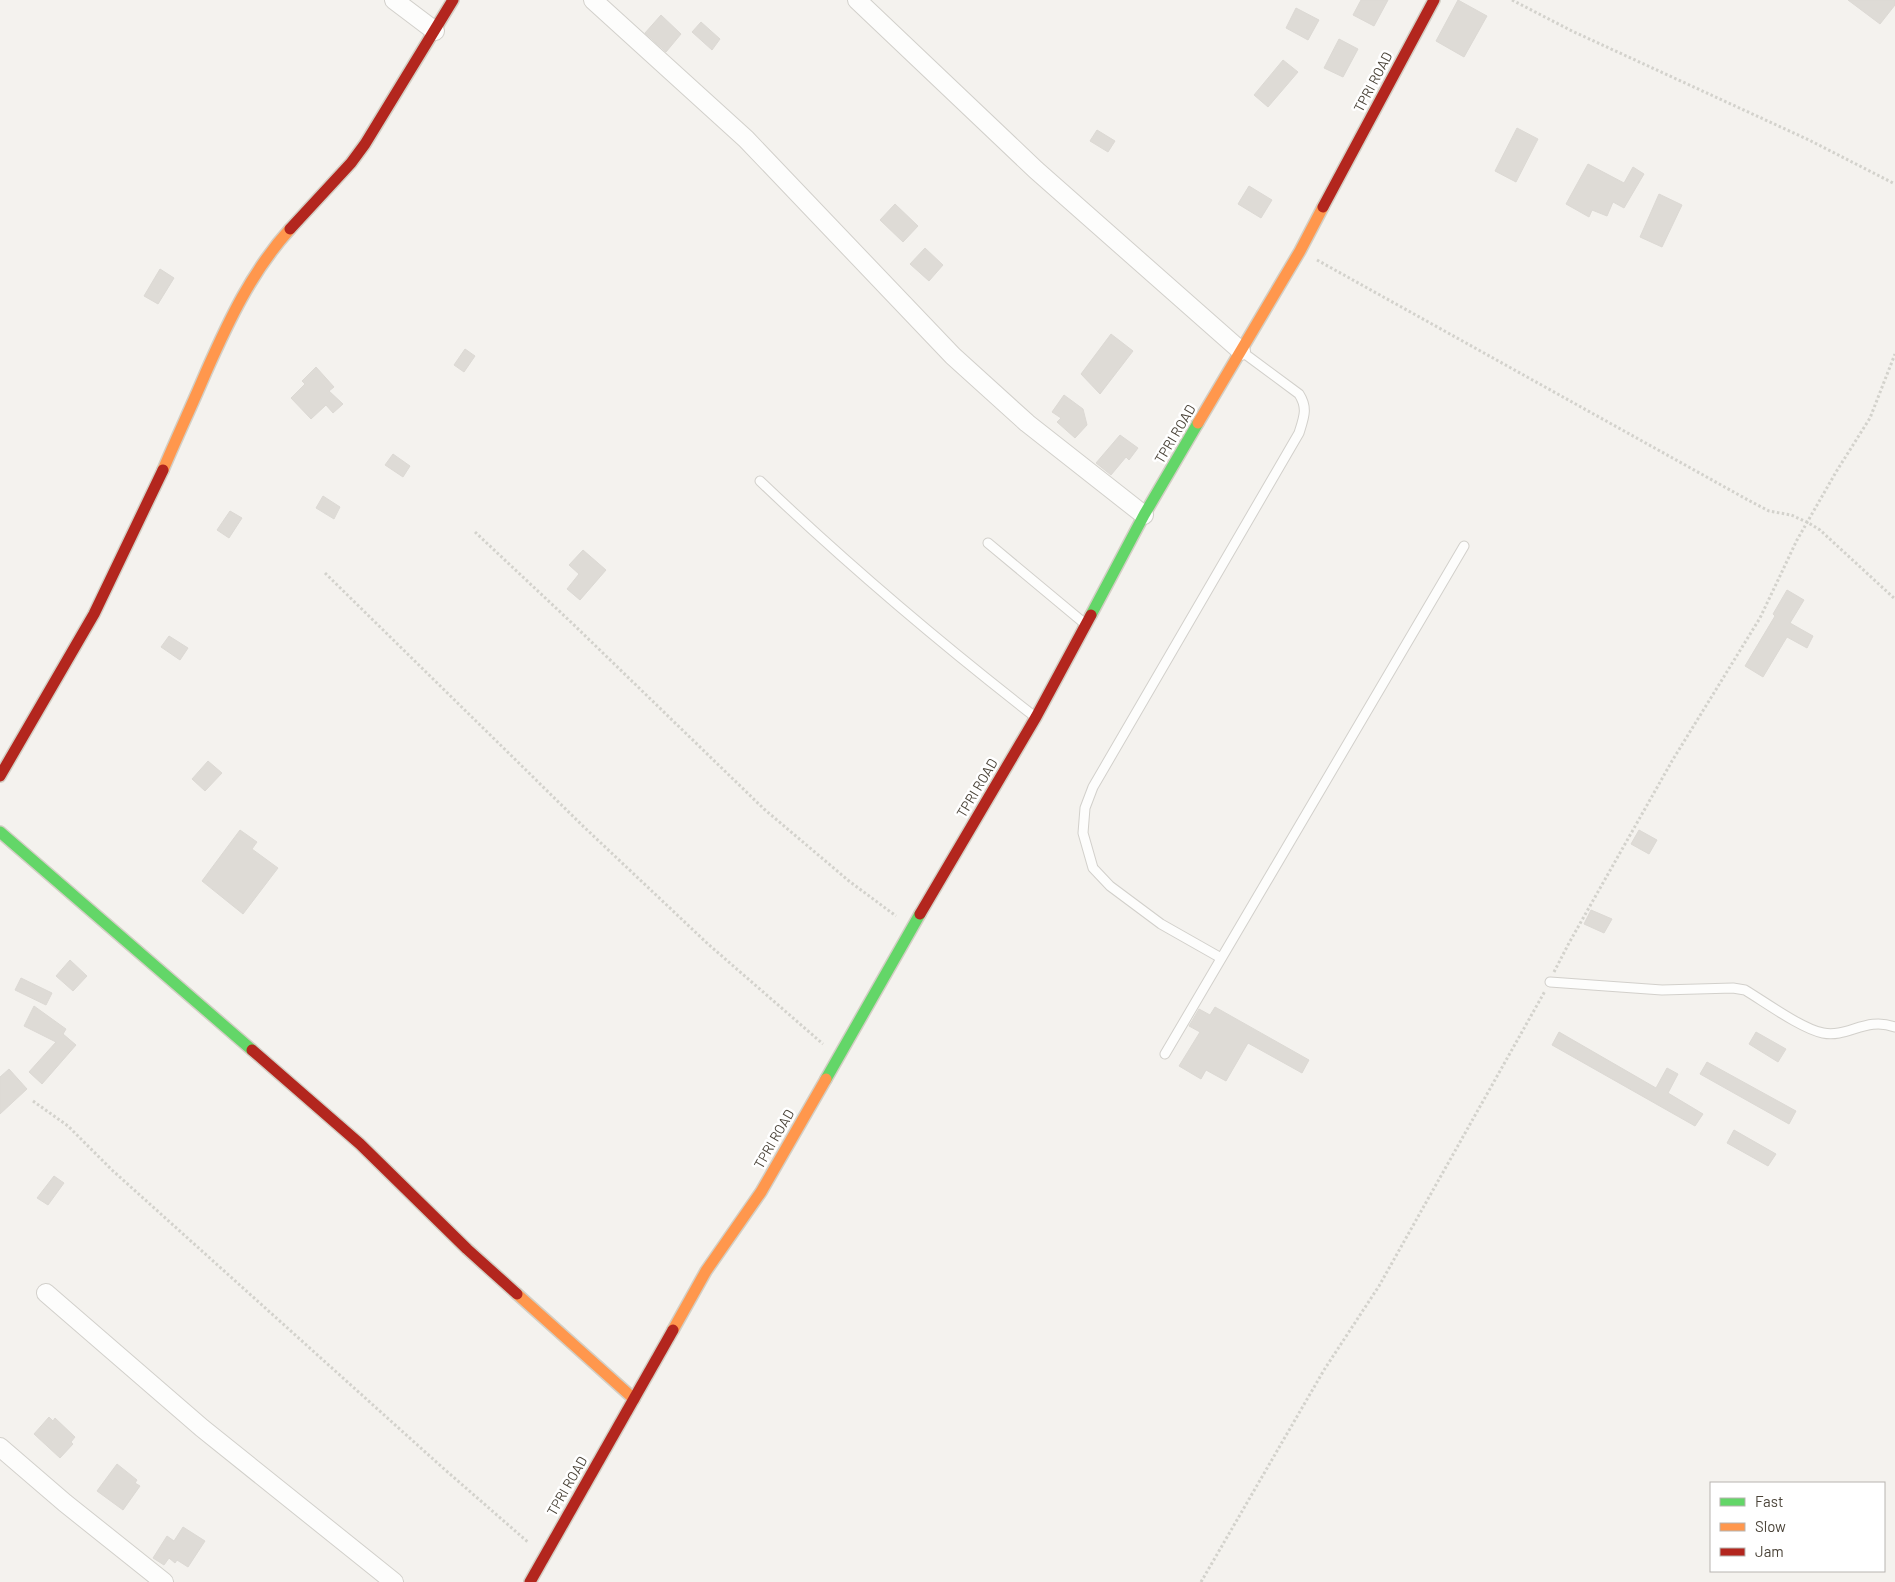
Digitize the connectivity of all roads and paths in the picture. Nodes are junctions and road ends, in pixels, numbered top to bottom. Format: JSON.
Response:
{"nodes":[{"id":1,"x":394,"y":0,"type":"edge"},
{"id":2,"x":453,"y":0,"type":"edge"},
{"id":3,"x":593,"y":0,"type":"edge"},
{"id":4,"x":857,"y":0,"type":"edge"},
{"id":5,"x":1434,"y":0,"type":"edge"},
{"id":6,"x":1512,"y":0,"type":"edge"},
{"id":7,"x":435,"y":31,"type":"junction"},
{"id":8,"x":1895,"y":184,"type":"edge"},
{"id":9,"x":1300,"y":251,"type":"junction"},
{"id":10,"x":1241,"y":351,"type":"junction"},
{"id":11,"x":1895,"y":354,"type":"edge"},
{"id":12,"x":760,"y":481,"type":"dead end"},
{"id":13,"x":1144,"y":515,"type":"junction"},
{"id":14,"x":1807,"y":522,"type":"junction"},
{"id":15,"x":474,"y":532,"type":"dead end"},
{"id":16,"x":988,"y":543,"type":"dead end"},
{"id":17,"x":1464,"y":546,"type":"dead end"},
{"id":18,"x":325,"y":573,"type":"dead end"},
{"id":19,"x":1895,"y":599,"type":"edge"},
{"id":20,"x":1086,"y":624,"type":"junction"},
{"id":21,"x":1036,"y":717,"type":"junction"},
{"id":22,"x":0,"y":776,"type":"edge"},
{"id":23,"x":0,"y":832,"type":"edge"},
{"id":24,"x":916,"y":921,"type":"junction"},
{"id":25,"x":1221,"y":958,"type":"junction"},
{"id":26,"x":1550,"y":982,"type":"junction"},
{"id":27,"x":1895,"y":1028,"type":"edge"},
{"id":28,"x":1165,"y":1054,"type":"dead end"},
{"id":29,"x":838,"y":1058,"type":"junction"},
{"id":30,"x":33,"y":1101,"type":"dead end"},
{"id":31,"x":46,"y":1293,"type":"dead end"},
{"id":32,"x":634,"y":1399,"type":"junction"},
{"id":33,"x":0,"y":1447,"type":"edge"},
{"id":34,"x":545,"y":1556,"type":"junction"},
{"id":35,"x":164,"y":1582,"type":"edge"},
{"id":36,"x":394,"y":1582,"type":"edge"},
{"id":37,"x":530,"y":1582,"type":"edge"},
{"id":38,"x":1201,"y":1582,"type":"edge"}],
"edges":[{"from":1,"to":7,"type":"street"},
{"from":2,"to":7,"type":"street"},
{"from":3,"to":13,"type":"street"},
{"from":4,"to":10,"type":"street"},
{"from":5,"to":9,"type":"street","name":"TPRI ROAD"},
{"from":6,"to":8,"type":"path"},
{"from":7,"to":22,"type":"street"},
{"from":9,"to":10,"type":"street","name":"TPRI ROAD"},
{"from":9,"to":14,"type":"path"},
{"from":10,"to":13,"type":"street","name":"TPRI ROAD"},
{"from":10,"to":25,"type":"lane"},
{"from":11,"to":14,"type":"path"},
{"from":12,"to":21,"type":"lane"},
{"from":13,"to":20,"type":"street","name":"TPRI ROAD"},
{"from":14,"to":19,"type":"path"},
{"from":14,"to":26,"type":"path"},
{"from":15,"to":24,"type":"path"},
{"from":16,"to":20,"type":"lane"},
{"from":17,"to":25,"type":"lane"},
{"from":18,"to":29,"type":"path"},
{"from":20,"to":21,"type":"street","name":"TPRI ROAD"},
{"from":21,"to":24,"type":"street","name":"TPRI ROAD"},
{"from":23,"to":32,"type":"street"},
{"from":24,"to":29,"type":"street","name":"TPRI ROAD"},
{"from":25,"to":28,"type":"lane"},
{"from":26,"to":27,"type":"lane"},
{"from":26,"to":38,"type":"path"},
{"from":29,"to":32,"type":"street","name":"TPRI ROAD"},
{"from":30,"to":34,"type":"path"},
{"from":31,"to":36,"type":"street"},
{"from":32,"to":34,"type":"street","name":"TPRI ROAD"},
{"from":33,"to":35,"type":"street"},
{"from":34,"to":37,"type":"street","name":"TPRI ROAD"}]}
